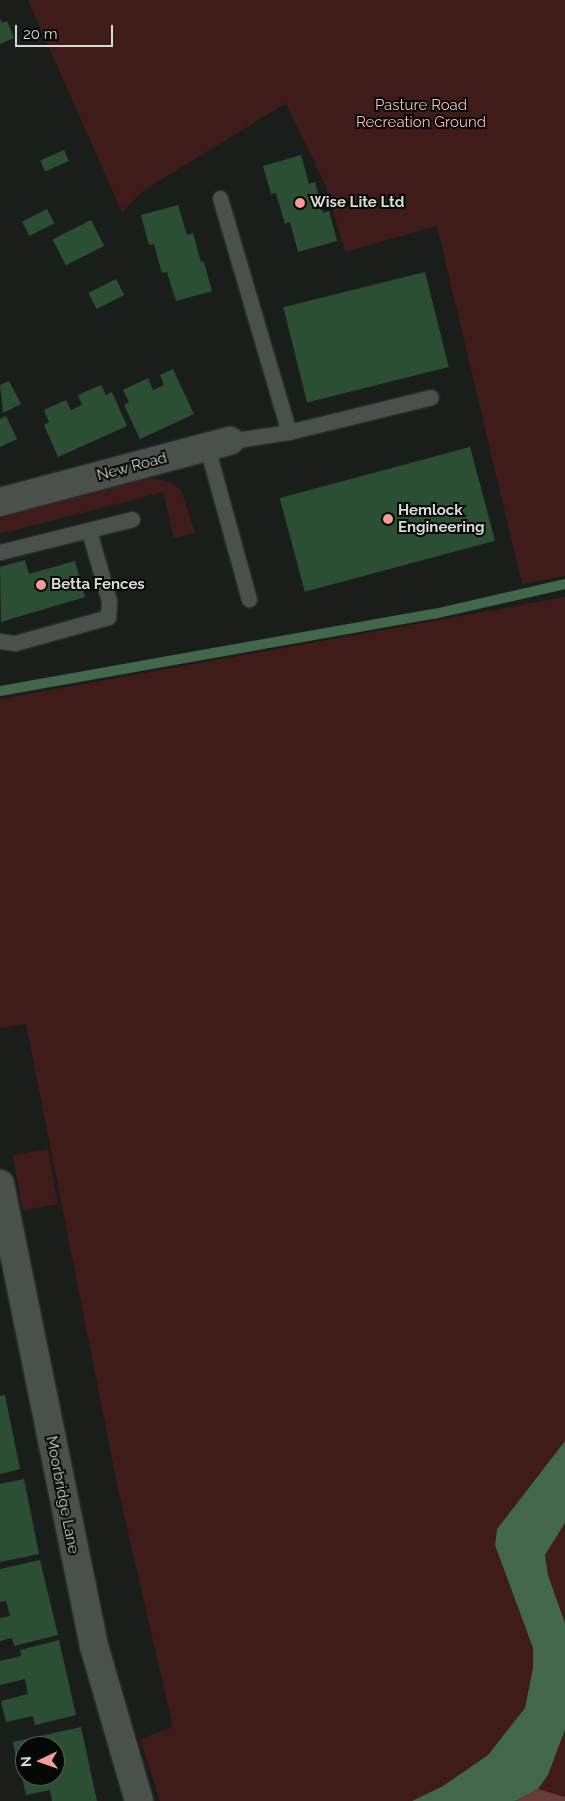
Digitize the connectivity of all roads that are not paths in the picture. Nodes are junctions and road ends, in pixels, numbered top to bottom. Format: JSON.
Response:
{"nodes":[{"id":1,"x":220,"y":198,"type":"dead end"},
{"id":2,"x":431,"y":398,"type":"dead end"},
{"id":3,"x":289,"y":432,"type":"junction"},
{"id":4,"x":218,"y":444,"type":"junction"},
{"id":5,"x":0,"y":502,"type":"edge"},
{"id":6,"x":132,"y":519,"type":"dead end"},
{"id":7,"x":89,"y":531,"type":"junction"},
{"id":8,"x":0,"y":552,"type":"edge"},
{"id":9,"x":249,"y":599,"type":"dead end"},
{"id":10,"x":0,"y":640,"type":"edge"},
{"id":11,"x":0,"y":1184,"type":"edge"},
{"id":12,"x":139,"y":1801,"type":"edge"}],
"edges":[{"from":1,"to":3,"type":"lane"},
{"from":2,"to":3,"type":"lane","name":"New Road"},
{"from":3,"to":4,"type":"lane","name":"New Road"},
{"from":4,"to":5,"type":"street","name":"New Road"},
{"from":4,"to":9,"type":"lane"},
{"from":6,"to":7,"type":"lane"},
{"from":7,"to":8,"type":"lane"},
{"from":7,"to":10,"type":"lane"},
{"from":11,"to":12,"type":"street","name":"Moorbridge Lane"}]}
